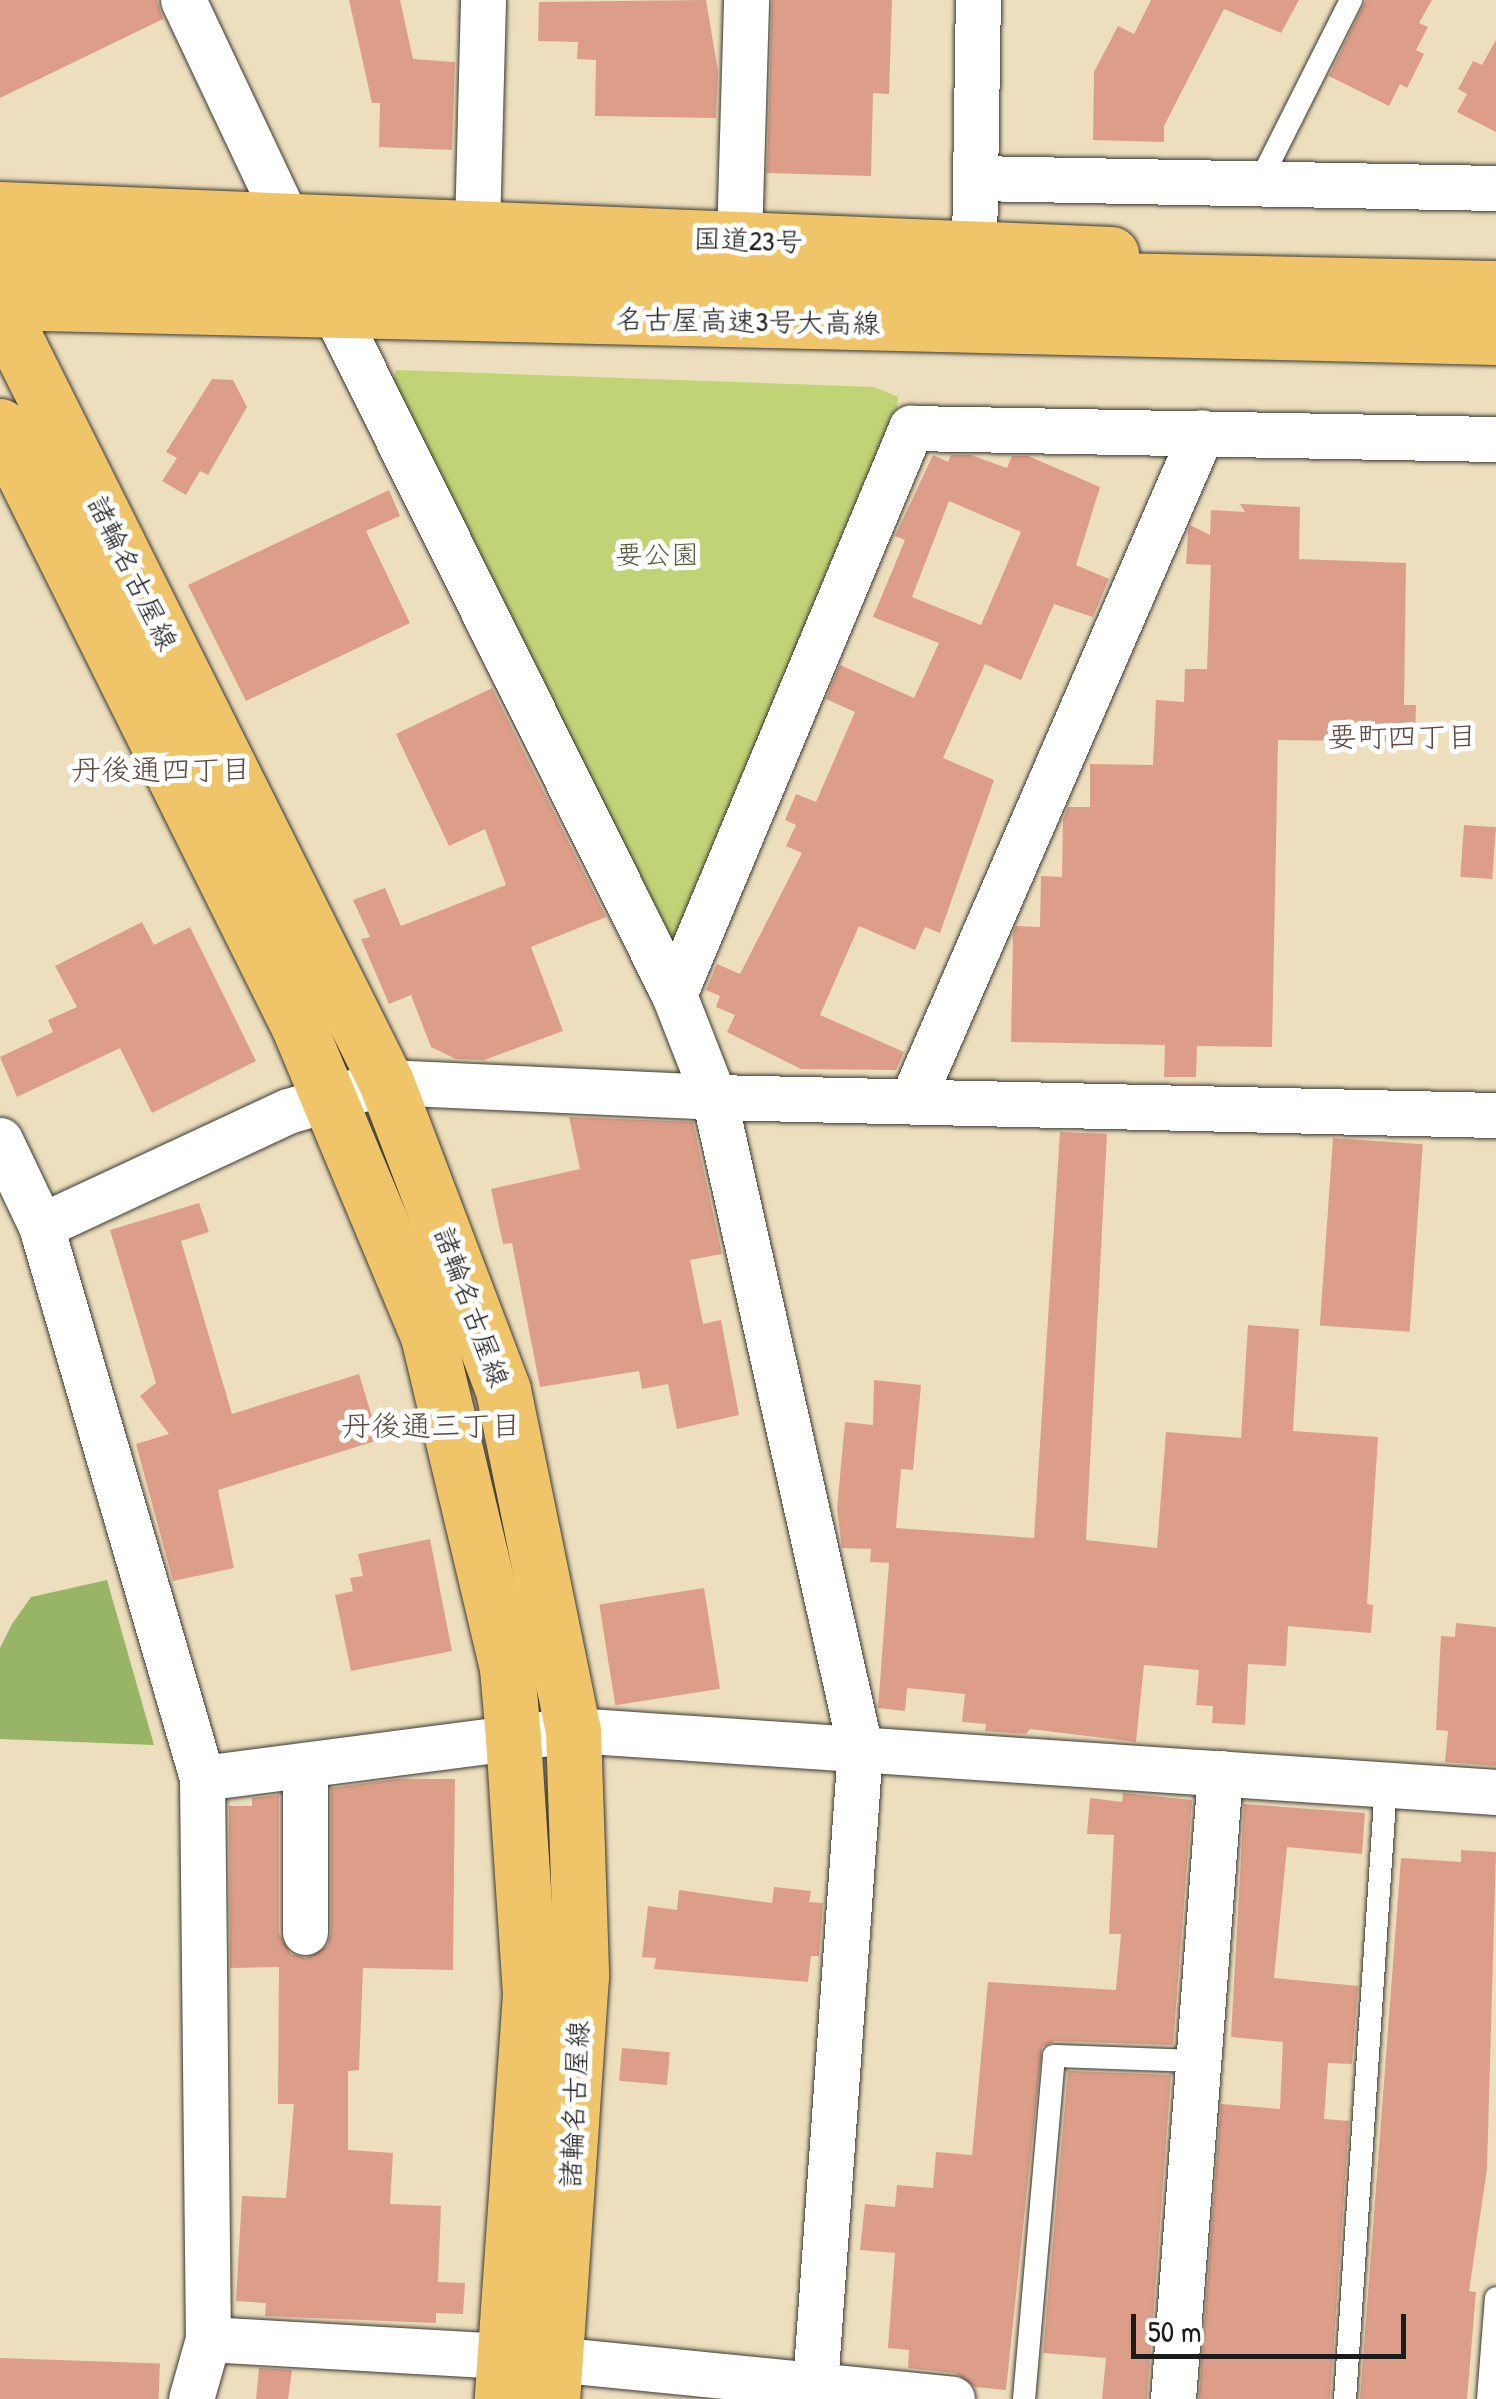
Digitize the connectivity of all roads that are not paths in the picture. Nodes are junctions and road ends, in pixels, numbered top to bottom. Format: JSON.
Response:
{"nodes":[{"id":1,"x":183,"y":0,"type":"edge"},
{"id":2,"x":482,"y":0,"type":"edge"},
{"id":3,"x":746,"y":0,"type":"edge"},
{"id":4,"x":978,"y":0,"type":"edge"},
{"id":5,"x":1350,"y":0,"type":"edge"},
{"id":6,"x":975,"y":178,"type":"junction"},
{"id":7,"x":1259,"y":183,"type":"junction"},
{"id":8,"x":1496,"y":188,"type":"edge"},
{"id":9,"x":0,"y":209,"type":"edge"},
{"id":10,"x":288,"y":222,"type":"junction"},
{"id":11,"x":477,"y":229,"type":"junction"},
{"id":12,"x":739,"y":240,"type":"junction"},
{"id":13,"x":974,"y":248,"type":"junction"},
{"id":14,"x":0,"y":256,"type":"edge"},
{"id":15,"x":1496,"y":262,"type":"edge"},
{"id":16,"x":1496,"y":288,"type":"edge"},
{"id":17,"x":2,"y":313,"type":"edge"},
{"id":18,"x":341,"y":325,"type":"junction"},
{"id":19,"x":1496,"y":340,"type":"edge"},
{"id":20,"x":0,"y":426,"type":"edge"},
{"id":21,"x":1202,"y":432,"type":"junction"},
{"id":22,"x":1496,"y":439,"type":"edge"},
{"id":23,"x":674,"y":996,"type":"junction"},
{"id":24,"x":386,"y":1082,"type":"junction"},
{"id":25,"x":714,"y":1097,"type":"junction"},
{"id":26,"x":329,"y":1099,"type":"junction"},
{"id":27,"x":912,"y":1100,"type":"junction"},
{"id":28,"x":1496,"y":1115,"type":"edge"},
{"id":29,"x":0,"y":1140,"type":"edge"},
{"id":30,"x":42,"y":1226,"type":"junction"},
{"id":31,"x":573,"y":1730,"type":"junction"},
{"id":32,"x":512,"y":1738,"type":"junction"},
{"id":33,"x":860,"y":1748,"type":"junction"},
{"id":34,"x":304,"y":1766,"type":"junction"},
{"id":35,"x":1220,"y":1773,"type":"junction"},
{"id":36,"x":202,"y":1778,"type":"junction"},
{"id":37,"x":1386,"y":1785,"type":"junction"},
{"id":38,"x":1496,"y":1792,"type":"edge"},
{"id":39,"x":304,"y":1932,"type":"dead end"},
{"id":40,"x":1198,"y":2061,"type":"junction"},
{"id":41,"x":1496,"y":2298,"type":"edge"},
{"id":42,"x":208,"y":2339,"type":"junction"},
{"id":43,"x":528,"y":2378,"type":"edge"},
{"id":44,"x":814,"y":2392,"type":"edge"},
{"id":45,"x":191,"y":2399,"type":"edge"},
{"id":46,"x":952,"y":2399,"type":"edge"},
{"id":47,"x":1024,"y":2399,"type":"edge"},
{"id":48,"x":1173,"y":2399,"type":"edge"},
{"id":49,"x":1344,"y":2399,"type":"edge"},
{"id":50,"x":1488,"y":2399,"type":"edge"}],
"edges":[{"from":1,"to":10,"type":"street"},
{"from":2,"to":11,"type":"street"},
{"from":3,"to":12,"type":"street"},
{"from":4,"to":6,"type":"street"},
{"from":5,"to":7,"type":"lane"},
{"from":6,"to":7,"type":"street"},
{"from":6,"to":13,"type":"street"},
{"from":7,"to":8,"type":"street"},
{"from":9,"to":10,"type":"main road","name":"国道23号"},
{"from":10,"to":11,"type":"main road","name":"国道23号"},
{"from":11,"to":12,"type":"main road","name":"国道23号"},
{"from":12,"to":13,"type":"main road","name":"国道23号"},
{"from":13,"to":15,"type":"main road","name":"国道23号"},
{"from":14,"to":16,"type":"main road","name":"名古屋高速3号大高線"},
{"from":17,"to":18,"type":"main road"},
{"from":17,"to":19,"type":"main road","name":"名古屋高速3号大高線"},
{"from":17,"to":24,"type":"main road","name":"諸輪名古屋線"},
{"from":18,"to":19,"type":"main road"},
{"from":18,"to":23,"type":"street"},
{"from":20,"to":26,"type":"main road","name":"諸輪名古屋線"},
{"from":21,"to":22,"type":"street"},
{"from":21,"to":23,"type":"street"},
{"from":21,"to":27,"type":"street"},
{"from":23,"to":25,"type":"street"},
{"from":24,"to":25,"type":"street"},
{"from":24,"to":26,"type":"street"},
{"from":24,"to":31,"type":"main road","name":"諸輪名古屋線"},
{"from":25,"to":27,"type":"street"},
{"from":25,"to":33,"type":"street"},
{"from":26,"to":30,"type":"street"},
{"from":26,"to":32,"type":"main road","name":"諸輪名古屋線"},
{"from":27,"to":28,"type":"street"},
{"from":29,"to":30,"type":"street"},
{"from":30,"to":36,"type":"street"},
{"from":31,"to":32,"type":"street"},
{"from":31,"to":33,"type":"street"},
{"from":31,"to":43,"type":"main road","name":"諸輪名古屋線"},
{"from":32,"to":34,"type":"street"},
{"from":32,"to":43,"type":"main road","name":"諸輪名古屋線"},
{"from":33,"to":35,"type":"street"},
{"from":33,"to":44,"type":"street"},
{"from":34,"to":36,"type":"street"},
{"from":34,"to":39,"type":"street"},
{"from":35,"to":37,"type":"street"},
{"from":35,"to":40,"type":"street"},
{"from":36,"to":42,"type":"street"},
{"from":37,"to":38,"type":"street"},
{"from":37,"to":49,"type":"lane"},
{"from":40,"to":47,"type":"lane"},
{"from":40,"to":48,"type":"street"},
{"from":41,"to":50,"type":"lane"},
{"from":42,"to":43,"type":"street"},
{"from":42,"to":45,"type":"street"},
{"from":43,"to":44,"type":"street"},
{"from":44,"to":46,"type":"street"}]}
